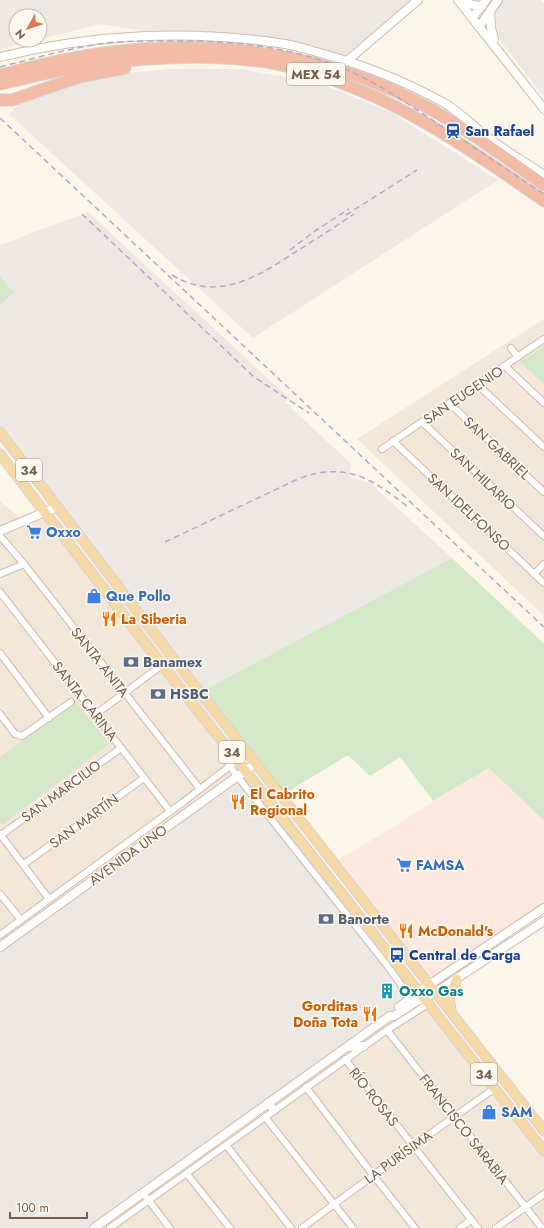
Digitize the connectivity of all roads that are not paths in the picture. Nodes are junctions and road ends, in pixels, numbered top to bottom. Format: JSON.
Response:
{"nodes":[{"id":1,"x":418,"y":0,"type":"edge"},
{"id":2,"x":498,"y":0,"type":"edge"},
{"id":3,"x":462,"y":1,"type":"edge"},
{"id":4,"x":484,"y":3,"type":"edge"},
{"id":5,"x":490,"y":11,"type":"junction"},
{"id":6,"x":473,"y":16,"type":"junction"},
{"id":7,"x":480,"y":25,"type":"junction"},
{"id":8,"x":494,"y":39,"type":"junction"},
{"id":9,"x":0,"y":57,"type":"edge"},
{"id":10,"x":185,"y":58,"type":"junction"},
{"id":11,"x":347,"y":61,"type":"junction"},
{"id":12,"x":0,"y":75,"type":"edge"},
{"id":13,"x":0,"y":84,"type":"edge"},
{"id":14,"x":0,"y":100,"type":"edge"},
{"id":15,"x":544,"y":102,"type":"edge"},
{"id":16,"x":544,"y":109,"type":"edge"},
{"id":17,"x":494,"y":146,"type":"junction"},
{"id":18,"x":544,"y":175,"type":"edge"},
{"id":19,"x":510,"y":177,"type":"junction"},
{"id":20,"x":544,"y":185,"type":"edge"},
{"id":21,"x":544,"y":196,"type":"edge"},
{"id":22,"x":544,"y":201,"type":"edge"},
{"id":23,"x":544,"y":339,"type":"edge"},
{"id":24,"x":511,"y":348,"type":"dead end"},
{"id":25,"x":518,"y":357,"type":"junction"},
{"id":26,"x":505,"y":366,"type":"junction"},
{"id":27,"x":478,"y":385,"type":"junction"},
{"id":28,"x":544,"y":403,"type":"edge"},
{"id":29,"x":449,"y":404,"type":"junction"},
{"id":30,"x":422,"y":422,"type":"junction"},
{"id":31,"x":0,"y":432,"type":"edge"},
{"id":32,"x":394,"y":441,"type":"junction"},
{"id":33,"x":544,"y":447,"type":"edge"},
{"id":34,"x":382,"y":449,"type":"dead end"},
{"id":35,"x":0,"y":454,"type":"edge"},
{"id":36,"x":544,"y":492,"type":"edge"},
{"id":37,"x":58,"y":507,"type":"junction"},
{"id":38,"x":45,"y":512,"type":"junction"},
{"id":39,"x":0,"y":531,"type":"edge"},
{"id":40,"x":0,"y":536,"type":"edge"},
{"id":41,"x":544,"y":536,"type":"edge"},
{"id":42,"x":24,"y":564,"type":"junction"},
{"id":43,"x":544,"y":564,"type":"edge"},
{"id":44,"x":0,"y":574,"type":"edge"},
{"id":45,"x":534,"y":574,"type":"junction"},
{"id":46,"x":544,"y":583,"type":"edge"},
{"id":47,"x":0,"y":592,"type":"edge"},
{"id":48,"x":0,"y":653,"type":"edge"},
{"id":49,"x":162,"y":665,"type":"junction"},
{"id":50,"x":124,"y":693,"type":"junction"},
{"id":51,"x":71,"y":702,"type":"dead end"},
{"id":52,"x":0,"y":714,"type":"edge"},
{"id":53,"x":96,"y":714,"type":"junction"},
{"id":54,"x":49,"y":718,"type":"junction"},
{"id":55,"x":121,"y":748,"type":"junction"},
{"id":56,"x":248,"y":752,"type":"junction"},
{"id":57,"x":234,"y":763,"type":"junction"},
{"id":58,"x":256,"y":763,"type":"junction"},
{"id":59,"x":241,"y":775,"type":"junction"},
{"id":60,"x":144,"y":778,"type":"junction"},
{"id":61,"x":200,"y":789,"type":"junction"},
{"id":62,"x":182,"y":803,"type":"junction"},
{"id":63,"x":170,"y":811,"type":"junction"},
{"id":64,"x":189,"y":812,"type":"junction"},
{"id":65,"x":0,"y":834,"type":"edge"},
{"id":66,"x":24,"y":864,"type":"junction"},
{"id":67,"x":72,"y":882,"type":"junction"},
{"id":68,"x":79,"y":891,"type":"junction"},
{"id":69,"x":0,"y":894,"type":"edge"},
{"id":70,"x":49,"y":898,"type":"junction"},
{"id":71,"x":544,"y":908,"type":"edge"},
{"id":72,"x":21,"y":920,"type":"junction"},
{"id":73,"x":544,"y":921,"type":"edge"},
{"id":74,"x":0,"y":935,"type":"edge"},
{"id":75,"x":0,"y":947,"type":"edge"},
{"id":76,"x":389,"y":962,"type":"junction"},
{"id":77,"x":457,"y":979,"type":"junction"},
{"id":78,"x":429,"y":984,"type":"junction"},
{"id":79,"x":436,"y":992,"type":"junction"},
{"id":80,"x":424,"y":998,"type":"junction"},
{"id":81,"x":412,"y":1000,"type":"junction"},
{"id":82,"x":452,"y":1013,"type":"junction"},
{"id":83,"x":387,"y":1030,"type":"junction"},
{"id":84,"x":364,"y":1046,"type":"junction"},
{"id":85,"x":347,"y":1047,"type":"junction"},
{"id":86,"x":345,"y":1059,"type":"junction"},
{"id":87,"x":306,"y":1087,"type":"junction"},
{"id":88,"x":495,"y":1088,"type":"junction"},
{"id":89,"x":268,"y":1103,"type":"junction"},
{"id":90,"x":274,"y":1110,"type":"junction"},
{"id":91,"x":454,"y":1116,"type":"junction"},
{"id":92,"x":265,"y":1117,"type":"junction"},
{"id":93,"x":544,"y":1131,"type":"edge"},
{"id":94,"x":226,"y":1145,"type":"junction"},
{"id":95,"x":412,"y":1146,"type":"junction"},
{"id":96,"x":544,"y":1151,"type":"edge"},
{"id":97,"x":187,"y":1174,"type":"junction"},
{"id":98,"x":373,"y":1175,"type":"junction"},
{"id":99,"x":143,"y":1193,"type":"junction"},
{"id":100,"x":544,"y":1194,"type":"edge"},
{"id":101,"x":149,"y":1201,"type":"junction"},
{"id":102,"x":334,"y":1204,"type":"junction"},
{"id":103,"x":526,"y":1207,"type":"junction"},
{"id":104,"x":471,"y":1220,"type":"junction"},
{"id":105,"x":94,"y":1228,"type":"edge"},
{"id":106,"x":110,"y":1228,"type":"edge"},
{"id":107,"x":170,"y":1228,"type":"edge"},
{"id":108,"x":230,"y":1228,"type":"edge"},
{"id":109,"x":291,"y":1228,"type":"edge"},
{"id":110,"x":302,"y":1228,"type":"edge"},
{"id":111,"x":353,"y":1228,"type":"edge"},
{"id":112,"x":415,"y":1228,"type":"edge"},
{"id":113,"x":460,"y":1228,"type":"edge"},
{"id":114,"x":478,"y":1228,"type":"edge"},
{"id":115,"x":496,"y":1228,"type":"edge"},
{"id":116,"x":542,"y":1228,"type":"edge"}],
"edges":[{"from":1,"to":11,"type":"street"},
{"from":2,"to":5,"type":"street"},
{"from":3,"to":4,"type":"street"},
{"from":3,"to":6,"type":"street"},
{"from":4,"to":6,"type":"street"},
{"from":5,"to":7,"type":"street"},
{"from":5,"to":8,"type":"street"},
{"from":6,"to":7,"type":"street"},
{"from":7,"to":8,"type":"street"},
{"from":7,"to":16,"type":"street"},
{"from":8,"to":15,"type":"street"},
{"from":9,"to":11,"type":"street"},
{"from":10,"to":13,"type":"highway","number":"MEX 54"},
{"from":10,"to":14,"type":"highway"},
{"from":10,"to":19,"type":"highway","number":"MEX 54"},
{"from":11,"to":17,"type":"street"},
{"from":12,"to":17,"type":"highway","number":"MEX 54"},
{"from":17,"to":18,"type":"street"},
{"from":17,"to":20,"type":"highway","number":"MEX 54"},
{"from":19,"to":21,"type":"highway"},
{"from":19,"to":22,"type":"highway","number":"MEX 54"},
{"from":23,"to":25,"type":"street","name":"SAN EUGENIO"},
{"from":24,"to":25,"type":"street"},
{"from":25,"to":26,"type":"street","name":"SAN EUGENIO"},
{"from":26,"to":27,"type":"street","name":"SAN EUGENIO"},
{"from":26,"to":28,"type":"street"},
{"from":27,"to":29,"type":"street","name":"SAN EUGENIO"},
{"from":27,"to":33,"type":"street"},
{"from":29,"to":30,"type":"street","name":"SAN EUGENIO"},
{"from":29,"to":36,"type":"street","name":"SAN GABRIEL"},
{"from":30,"to":32,"type":"street","name":"SAN EUGENIO"},
{"from":30,"to":41,"type":"street","name":"SAN HILARIO"},
{"from":31,"to":37,"type":"main road","number":"34"},
{"from":32,"to":34,"type":"street","name":"SAN EUGENIO"},
{"from":32,"to":45,"type":"street","name":"SAN IDELFONSO"},
{"from":35,"to":38,"type":"main road","number":"34"},
{"from":37,"to":38,"type":"street"},
{"from":37,"to":56,"type":"main road","number":"34"},
{"from":38,"to":39,"type":"street"},
{"from":38,"to":49,"type":"main road","number":"34"},
{"from":40,"to":42,"type":"street","name":"SANTA ANITA"},
{"from":42,"to":44,"type":"street"},
{"from":42,"to":50,"type":"street","name":"SANTA ANITA"},
{"from":43,"to":45,"type":"street"},
{"from":45,"to":46,"type":"street","name":"SAN IDELFONSO"},
{"from":47,"to":53,"type":"street","name":"SANTA CARINA"},
{"from":48,"to":54,"type":"street"},
{"from":49,"to":50,"type":"street"},
{"from":49,"to":57,"type":"main road","number":"34"},
{"from":50,"to":53,"type":"street"},
{"from":50,"to":61,"type":"street","name":"SANTA ANITA"},
{"from":51,"to":54,"type":"street"},
{"from":52,"to":54,"type":"street"},
{"from":53,"to":55,"type":"street","name":"SANTA CARINA"},
{"from":55,"to":60,"type":"street","name":"SANTA CARINA"},
{"from":55,"to":65,"type":"street","name":"SAN MARCILIO"},
{"from":56,"to":57,"type":"street","name":"AVENIDA UNO"},
{"from":56,"to":58,"type":"main road","number":"34"},
{"from":57,"to":59,"type":"main road","number":"34"},
{"from":57,"to":61,"type":"street","name":"AVENIDA UNO"},
{"from":58,"to":59,"type":"street","name":"AVENIDA UNO"},
{"from":58,"to":78,"type":"main road","number":"34"},
{"from":59,"to":64,"type":"street","name":"AVENIDA UNO"},
{"from":59,"to":76,"type":"street"},
{"from":59,"to":76,"type":"main road","number":"34"},
{"from":60,"to":63,"type":"street","name":"SANTA CARINA"},
{"from":60,"to":66,"type":"street","name":"SAN MARTÍN"},
{"from":61,"to":62,"type":"street","name":"AVENIDA UNO"},
{"from":62,"to":63,"type":"street","name":"AVENIDA UNO"},
{"from":62,"to":64,"type":"street"},
{"from":63,"to":67,"type":"street","name":"AVENIDA UNO"},
{"from":64,"to":68,"type":"street","name":"AVENIDA UNO"},
{"from":65,"to":66,"type":"street"},
{"from":66,"to":70,"type":"street"},
{"from":67,"to":68,"type":"street"},
{"from":67,"to":70,"type":"street","name":"AVENIDA UNO"},
{"from":68,"to":75,"type":"street","name":"AVENIDA UNO"},
{"from":69,"to":72,"type":"street"},
{"from":70,"to":72,"type":"street","name":"AVENIDA UNO"},
{"from":71,"to":78,"type":"street"},
{"from":72,"to":74,"type":"street","name":"AVENIDA UNO"},
{"from":73,"to":77,"type":"street"},
{"from":76,"to":80,"type":"main road","number":"34"},
{"from":76,"to":81,"type":"street"},
{"from":77,"to":79,"type":"street"},
{"from":77,"to":82,"type":"main road"},
{"from":78,"to":79,"type":"main road","number":"34"},
{"from":78,"to":80,"type":"street"},
{"from":79,"to":80,"type":"street"},
{"from":79,"to":82,"type":"main road","number":"34"},
{"from":80,"to":81,"type":"street"},
{"from":80,"to":83,"type":"street"},
{"from":80,"to":88,"type":"main road","number":"34"},
{"from":81,"to":85,"type":"street"},
{"from":82,"to":93,"type":"main road","number":"34"},
{"from":83,"to":84,"type":"street"},
{"from":83,"to":91,"type":"street","name":"FRANCISCO SARABIA"},
{"from":84,"to":85,"type":"street"},
{"from":84,"to":86,"type":"street"},
{"from":85,"to":89,"type":"street"},
{"from":86,"to":87,"type":"street"},
{"from":86,"to":95,"type":"street","name":"RÍO ROSAS"},
{"from":87,"to":90,"type":"street"},
{"from":87,"to":98,"type":"street"},
{"from":88,"to":91,"type":"street","name":"LA PURÍSIMA"},
{"from":88,"to":96,"type":"main road","number":"34"},
{"from":89,"to":90,"type":"street"},
{"from":89,"to":99,"type":"street"},
{"from":90,"to":92,"type":"street"},
{"from":91,"to":95,"type":"street","name":"LA PURÍSIMA"},
{"from":91,"to":103,"type":"street","name":"FRANCISCO SARABIA"},
{"from":92,"to":94,"type":"street"},
{"from":92,"to":102,"type":"street"},
{"from":94,"to":97,"type":"street"},
{"from":94,"to":109,"type":"street"},
{"from":95,"to":98,"type":"street","name":"LA PURÍSIMA"},
{"from":95,"to":104,"type":"street","name":"RÍO ROSAS"},
{"from":97,"to":101,"type":"street"},
{"from":97,"to":108,"type":"street"},
{"from":98,"to":102,"type":"street","name":"LA PURÍSIMA"},
{"from":98,"to":112,"type":"street"},
{"from":99,"to":101,"type":"street"},
{"from":99,"to":105,"type":"street"},
{"from":100,"to":103,"type":"street"},
{"from":101,"to":106,"type":"street"},
{"from":101,"to":107,"type":"street"},
{"from":102,"to":110,"type":"street","name":"LA PURÍSIMA"},
{"from":102,"to":111,"type":"street"},
{"from":103,"to":115,"type":"street"},
{"from":103,"to":116,"type":"street","name":"FRANCISCO SARABIA"},
{"from":104,"to":113,"type":"street"},
{"from":104,"to":114,"type":"street","name":"RÍO ROSAS"}]}
